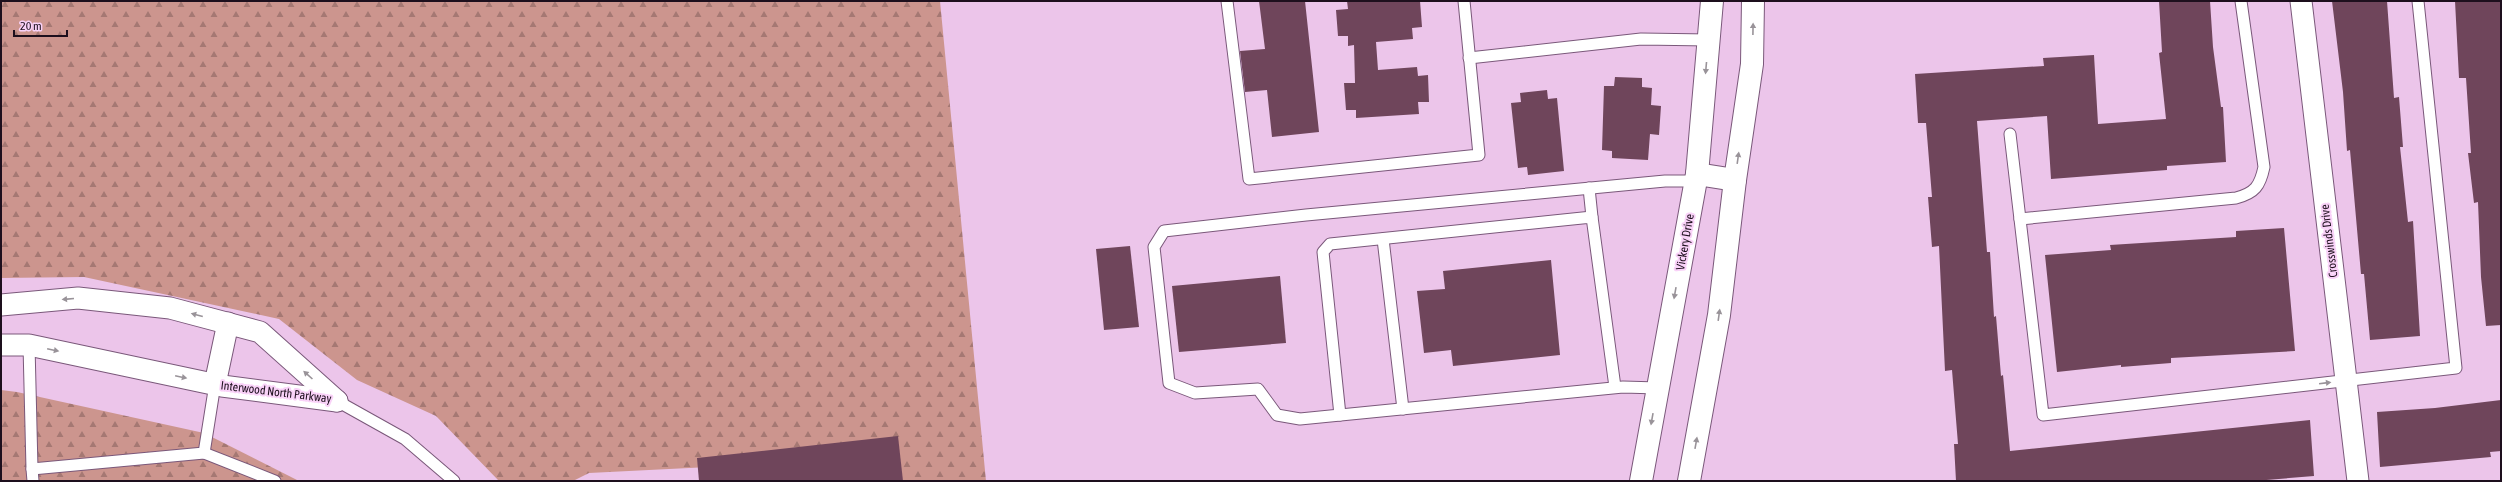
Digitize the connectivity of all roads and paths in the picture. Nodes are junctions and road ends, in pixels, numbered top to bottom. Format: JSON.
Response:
{"nodes":[{"id":1,"x":1227,"y":1,"type":"edge"},
{"id":2,"x":1464,"y":1,"type":"edge"},
{"id":3,"x":1712,"y":1,"type":"edge"},
{"id":4,"x":1753,"y":1,"type":"edge"},
{"id":5,"x":2241,"y":1,"type":"edge"},
{"id":6,"x":2301,"y":1,"type":"edge"},
{"id":7,"x":2418,"y":1,"type":"edge"},
{"id":8,"x":1709,"y":40,"type":"junction"},
{"id":9,"x":1469,"y":58,"type":"junction"},
{"id":10,"x":2010,"y":134,"type":"dead end"},
{"id":11,"x":1696,"y":178,"type":"junction"},
{"id":12,"x":1735,"y":180,"type":"junction"},
{"id":13,"x":1589,"y":188,"type":"junction"},
{"id":14,"x":1592,"y":217,"type":"junction"},
{"id":15,"x":2020,"y":218,"type":"junction"},
{"id":16,"x":1383,"y":239,"type":"junction"},
{"id":17,"x":1,"y":305,"type":"edge"},
{"id":18,"x":228,"y":323,"type":"junction"},
{"id":19,"x":1,"y":345,"type":"edge"},
{"id":20,"x":29,"y":345,"type":"junction"},
{"id":21,"x":2346,"y":381,"type":"junction"},
{"id":22,"x":215,"y":384,"type":"junction"},
{"id":23,"x":1616,"y":387,"type":"junction"},
{"id":24,"x":1658,"y":388,"type":"junction"},
{"id":25,"x":337,"y":401,"type":"junction"},
{"id":26,"x":1403,"y":409,"type":"junction"},
{"id":27,"x":1340,"y":415,"type":"junction"},
{"id":28,"x":204,"y":453,"type":"junction"},
{"id":29,"x":32,"y":469,"type":"junction"},
{"id":30,"x":33,"y":481,"type":"edge"},
{"id":31,"x":275,"y":481,"type":"edge"},
{"id":32,"x":454,"y":481,"type":"edge"},
{"id":33,"x":1641,"y":481,"type":"edge"},
{"id":34,"x":1689,"y":481,"type":"edge"},
{"id":35,"x":2358,"y":481,"type":"edge"}],
"edges":[{"from":1,"to":9,"type":"lane"},
{"from":2,"to":9,"type":"lane"},
{"from":3,"to":8,"type":"main road","name":"Vickery Drive"},
{"from":12,"to":4,"type":"main road","one_way":true},
{"from":5,"to":15,"type":"lane"},
{"from":6,"to":21,"type":"street","name":"Crosswinds Drive"},
{"from":7,"to":21,"type":"lane"},
{"from":8,"to":9,"type":"lane"},
{"from":8,"to":11,"type":"main road","name":"Vickery Drive","one_way":true},
{"from":10,"to":15,"type":"lane"},
{"from":11,"to":12,"type":"main road"},
{"from":11,"to":13,"type":"lane"},
{"from":11,"to":24,"type":"main road","name":"Vickery Drive","one_way":true},
{"from":34,"to":12,"type":"main road","one_way":true},
{"from":13,"to":14,"type":"lane"},
{"from":13,"to":27,"type":"lane"},
{"from":14,"to":16,"type":"lane"},
{"from":14,"to":23,"type":"lane"},
{"from":15,"to":21,"type":"lane","one_way":true},
{"from":16,"to":26,"type":"lane"},
{"from":16,"to":27,"type":"lane"},
{"from":18,"to":17,"type":"street","name":"Interwood North Parkway","one_way":true},
{"from":18,"to":22,"type":"street"},
{"from":25,"to":18,"type":"street","name":"Interwood North Parkway","one_way":true},
{"from":19,"to":20,"type":"street","name":"Interwood North Parkway"},
{"from":20,"to":22,"type":"street","name":"Interwood North Parkway","one_way":true},
{"from":20,"to":29,"type":"lane"},
{"from":21,"to":35,"type":"street","name":"Crosswinds Drive"},
{"from":22,"to":25,"type":"street","name":"Interwood North Parkway"},
{"from":22,"to":28,"type":"lane"},
{"from":23,"to":24,"type":"lane"},
{"from":23,"to":26,"type":"lane"},
{"from":24,"to":33,"type":"main road","name":"Vickery Drive","one_way":true},
{"from":25,"to":32,"type":"lane"},
{"from":26,"to":27,"type":"lane"},
{"from":28,"to":29,"type":"lane"},
{"from":28,"to":31,"type":"lane"},
{"from":29,"to":30,"type":"lane"}]}
